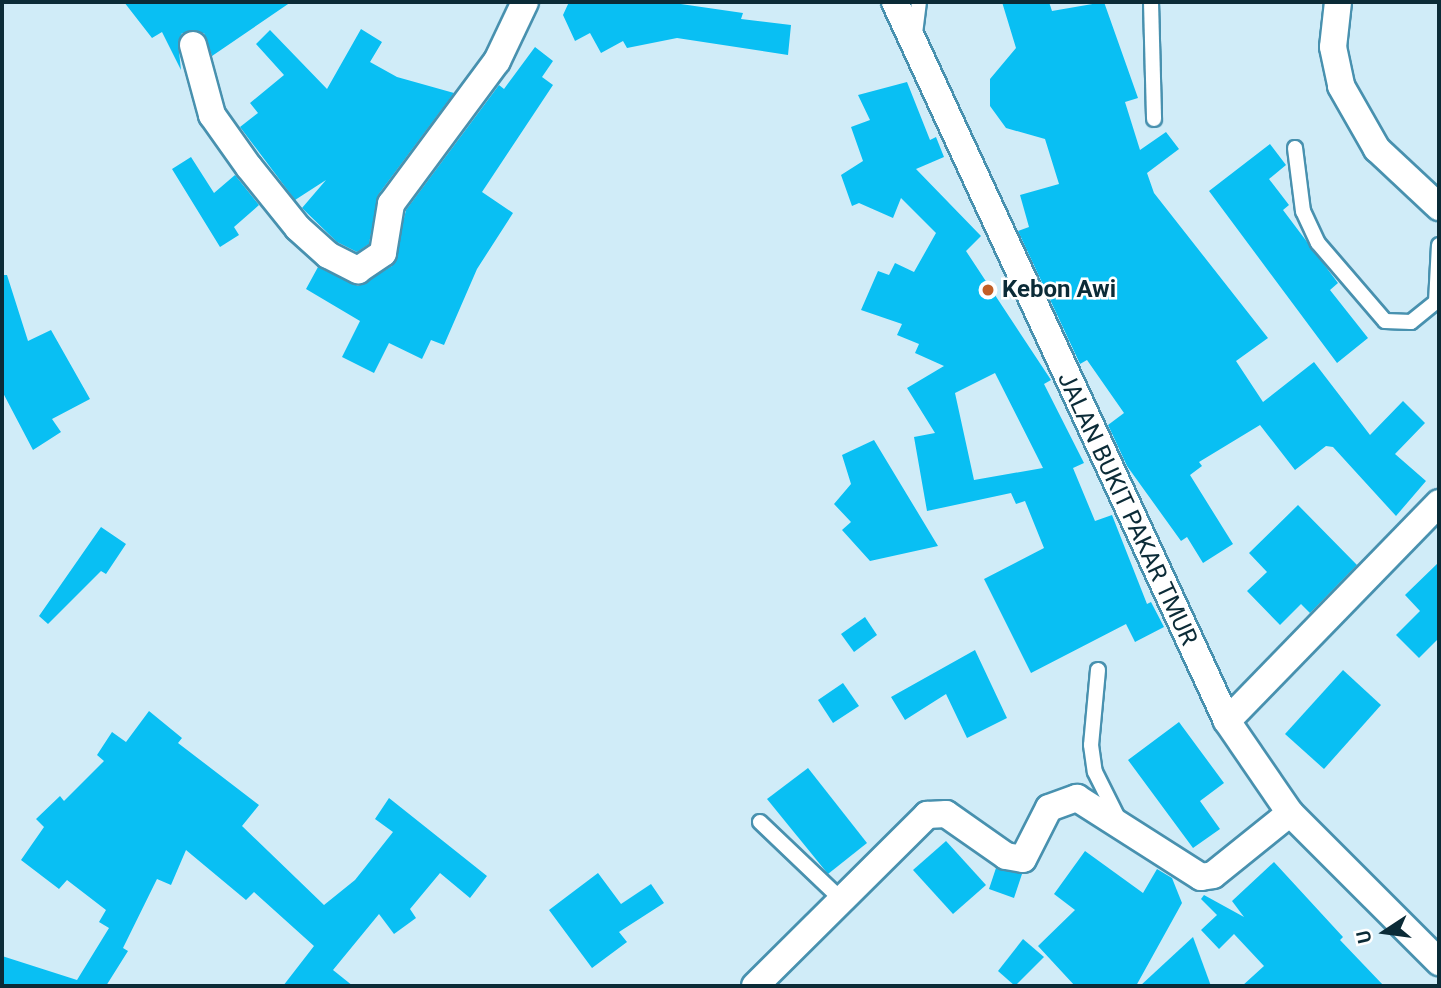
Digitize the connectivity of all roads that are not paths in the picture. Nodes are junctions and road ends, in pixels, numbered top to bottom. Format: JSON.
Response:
{"nodes":[{"id":1,"x":525,"y":2,"type":"edge"},
{"id":2,"x":895,"y":2,"type":"edge"},
{"id":3,"x":919,"y":2,"type":"edge"},
{"id":4,"x":1151,"y":2,"type":"edge"},
{"id":5,"x":1338,"y":2,"type":"edge"},
{"id":6,"x":914,"y":43,"type":"junction"},
{"id":7,"x":193,"y":45,"type":"dead end"},
{"id":8,"x":1154,"y":119,"type":"dead end"},
{"id":9,"x":1295,"y":148,"type":"dead end"},
{"id":10,"x":1439,"y":207,"type":"edge"},
{"id":11,"x":1439,"y":245,"type":"edge"},
{"id":12,"x":1439,"y":503,"type":"edge"},
{"id":13,"x":1098,"y":670,"type":"dead end"},
{"id":14,"x":1227,"y":721,"type":"junction"},
{"id":15,"x":1290,"y":813,"type":"junction"},
{"id":16,"x":760,"y":822,"type":"dead end"},
{"id":17,"x":1122,"y":825,"type":"junction"},
{"id":18,"x":843,"y":901,"type":"junction"},
{"id":19,"x":1439,"y":962,"type":"edge"},
{"id":20,"x":755,"y":986,"type":"edge"}],
"edges":[{"from":1,"to":7,"type":"street"},
{"from":2,"to":6,"type":"street","name":"JALAN BUKIT PAKAR TMUR"},
{"from":3,"to":6,"type":"lane"},
{"from":4,"to":8,"type":"lane"},
{"from":5,"to":10,"type":"street"},
{"from":6,"to":14,"type":"street","name":"JALAN BUKIT PAKAR TMUR"},
{"from":9,"to":11,"type":"lane"},
{"from":12,"to":14,"type":"street"},
{"from":13,"to":17,"type":"lane"},
{"from":14,"to":15,"type":"street","name":"JALAN BUKIT PAKAR TMUR"},
{"from":15,"to":17,"type":"street"},
{"from":15,"to":19,"type":"street","name":"JALAN BUKIT PAKAR TMUR"},
{"from":16,"to":18,"type":"lane"},
{"from":17,"to":18,"type":"street"},
{"from":18,"to":20,"type":"street"}]}
